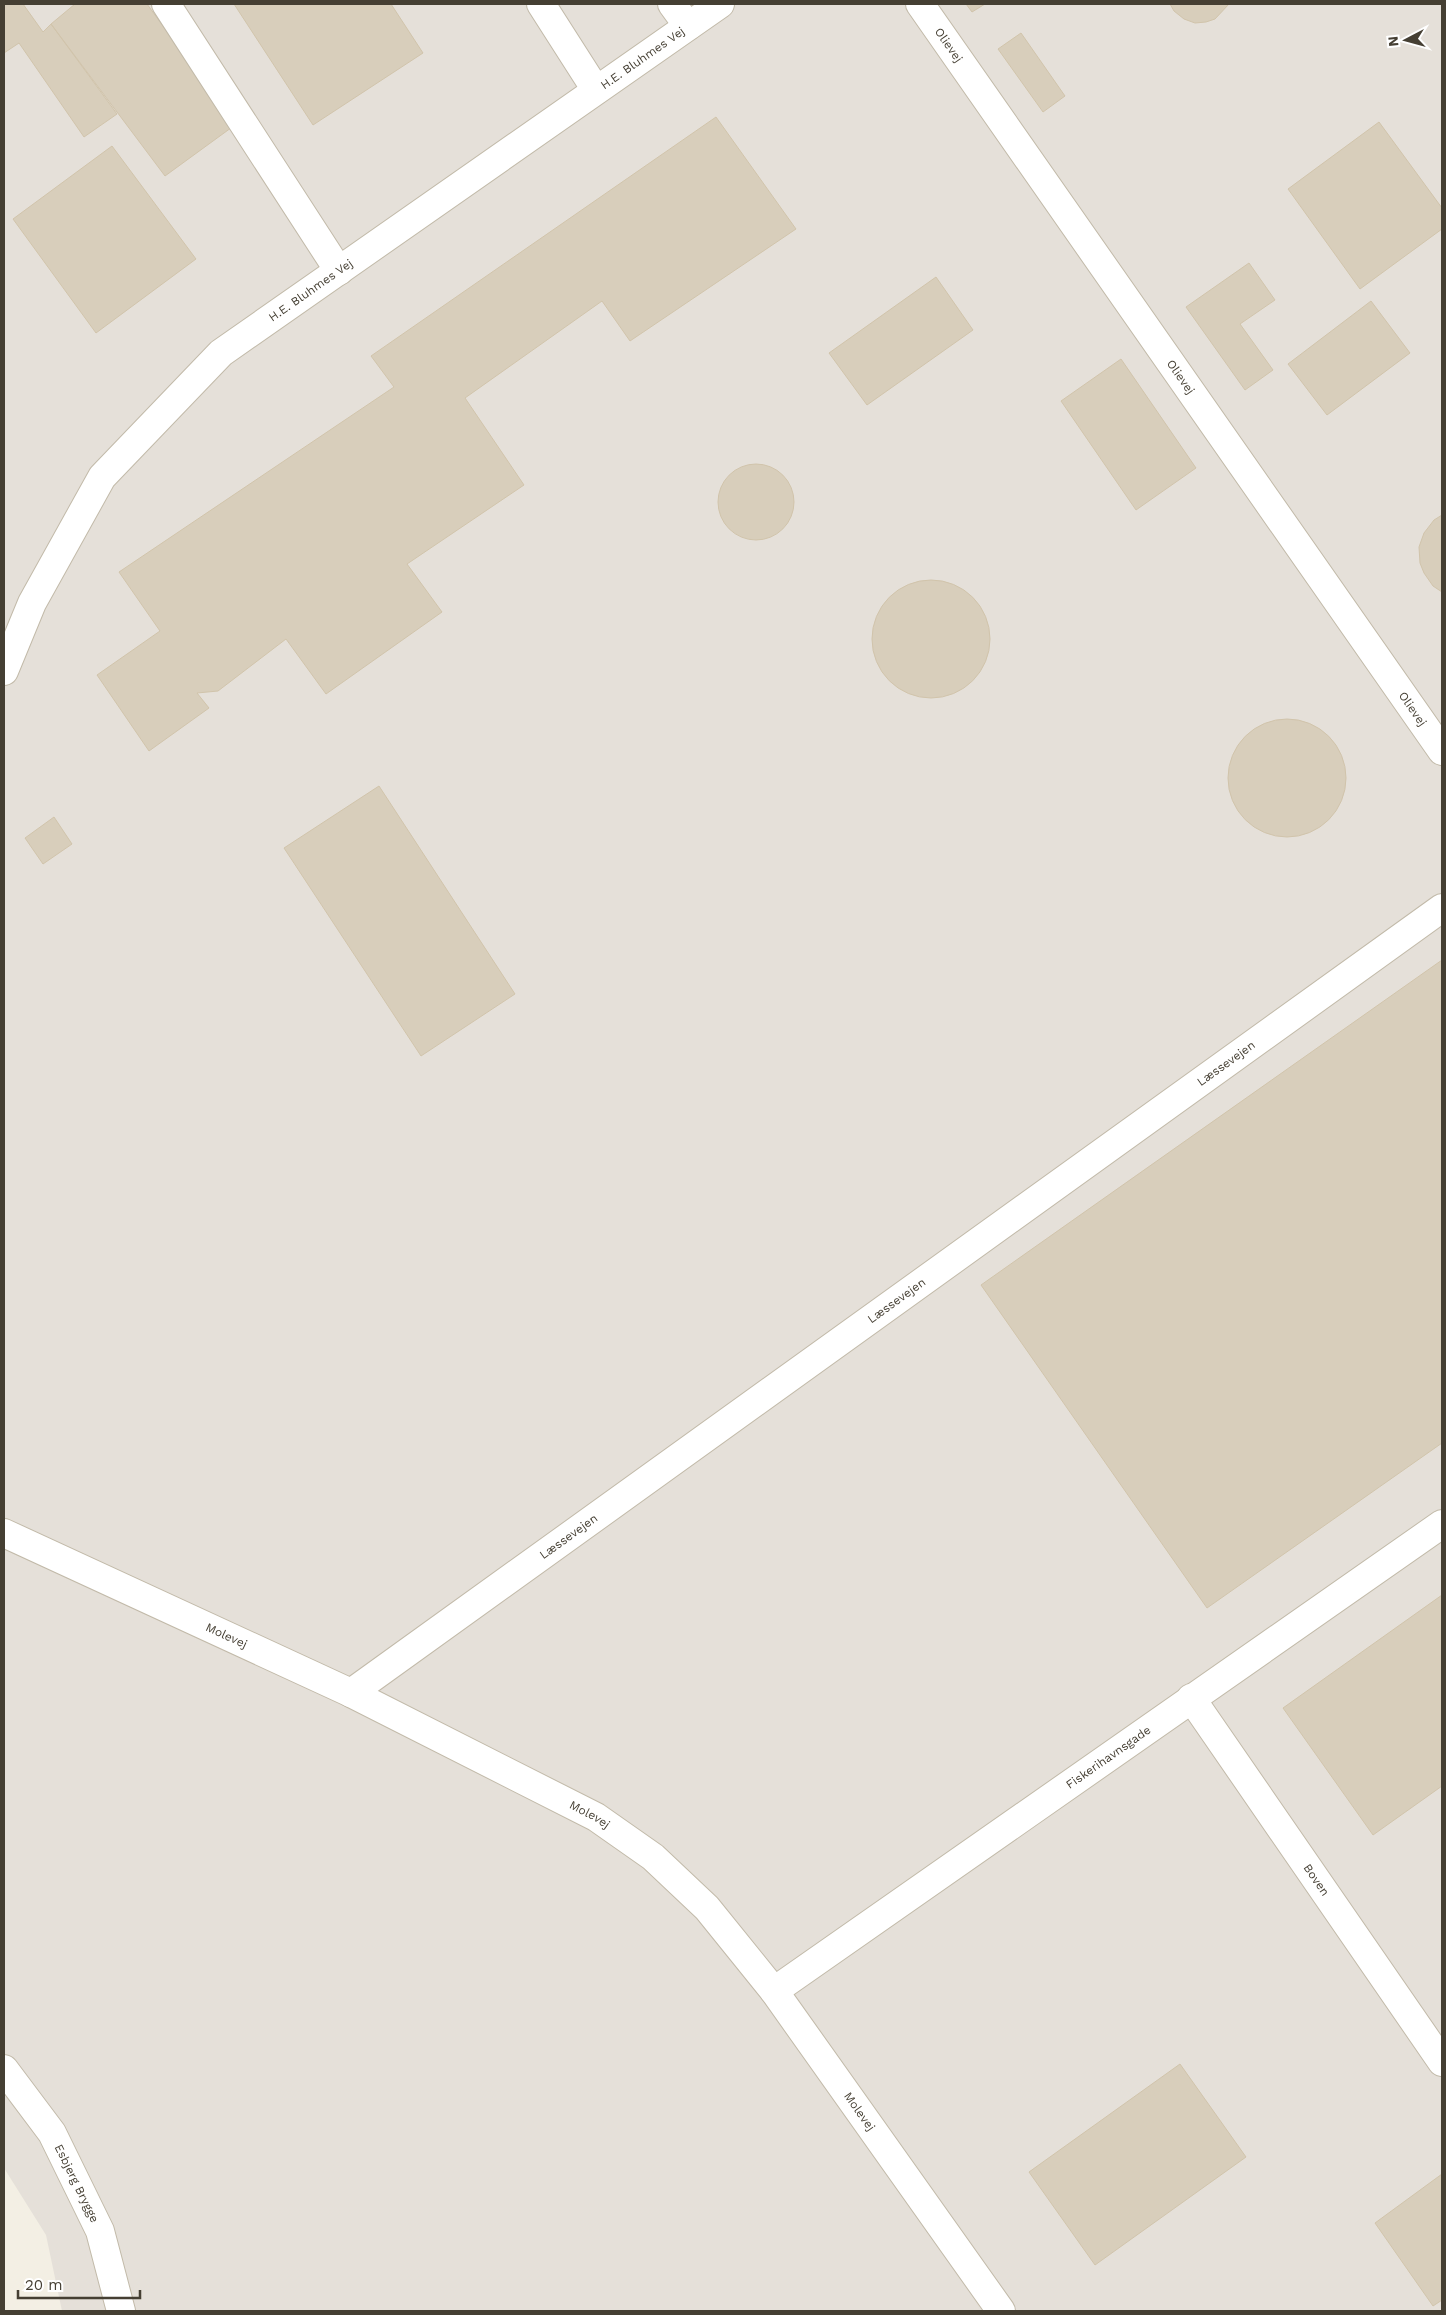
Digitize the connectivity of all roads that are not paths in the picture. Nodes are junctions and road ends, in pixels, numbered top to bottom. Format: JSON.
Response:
{"nodes":[{"id":1,"x":166,"y":4,"type":"edge"},
{"id":2,"x":541,"y":4,"type":"edge"},
{"id":3,"x":672,"y":4,"type":"edge"},
{"id":4,"x":720,"y":4,"type":"edge"},
{"id":5,"x":920,"y":4,"type":"edge"},
{"id":6,"x":688,"y":26,"type":"junction"},
{"id":7,"x":596,"y":90,"type":"junction"},
{"id":8,"x":339,"y":270,"type":"junction"},
{"id":9,"x":4,"y":671,"type":"edge"},
{"id":10,"x":1442,"y":751,"type":"edge"},
{"id":11,"x":1442,"y":908,"type":"edge"},
{"id":12,"x":1442,"y":1524,"type":"edge"},
{"id":13,"x":4,"y":1533,"type":"edge"},
{"id":14,"x":351,"y":1692,"type":"junction"},
{"id":15,"x":1191,"y":1698,"type":"junction"},
{"id":16,"x":774,"y":1991,"type":"junction"},
{"id":17,"x":1442,"y":2062,"type":"edge"},
{"id":18,"x":4,"y":2070,"type":"edge"},
{"id":19,"x":121,"y":2311,"type":"edge"},
{"id":20,"x":1001,"y":2311,"type":"edge"}],
"edges":[{"from":1,"to":8,"type":"street"},
{"from":2,"to":7,"type":"street"},
{"from":3,"to":6,"type":"street"},
{"from":4,"to":6,"type":"street","name":"H.E. Bluhmes Vej"},
{"from":5,"to":10,"type":"street","name":"Olievej"},
{"from":6,"to":7,"type":"street","name":"H.E. Bluhmes Vej"},
{"from":7,"to":8,"type":"street","name":"H.E. Bluhmes Vej"},
{"from":8,"to":9,"type":"street","name":"H.E. Bluhmes Vej"},
{"from":11,"to":14,"type":"street","name":"Læssevejen"},
{"from":12,"to":15,"type":"street","name":"Fiskerihavnsgade"},
{"from":13,"to":14,"type":"street","name":"Molevej"},
{"from":14,"to":16,"type":"street","name":"Molevej"},
{"from":15,"to":16,"type":"street","name":"Fiskerihavnsgade"},
{"from":15,"to":17,"type":"street","name":"Boven"},
{"from":16,"to":20,"type":"street","name":"Molevej"},
{"from":18,"to":19,"type":"street","name":"Esbjerg Brygge"}]}
